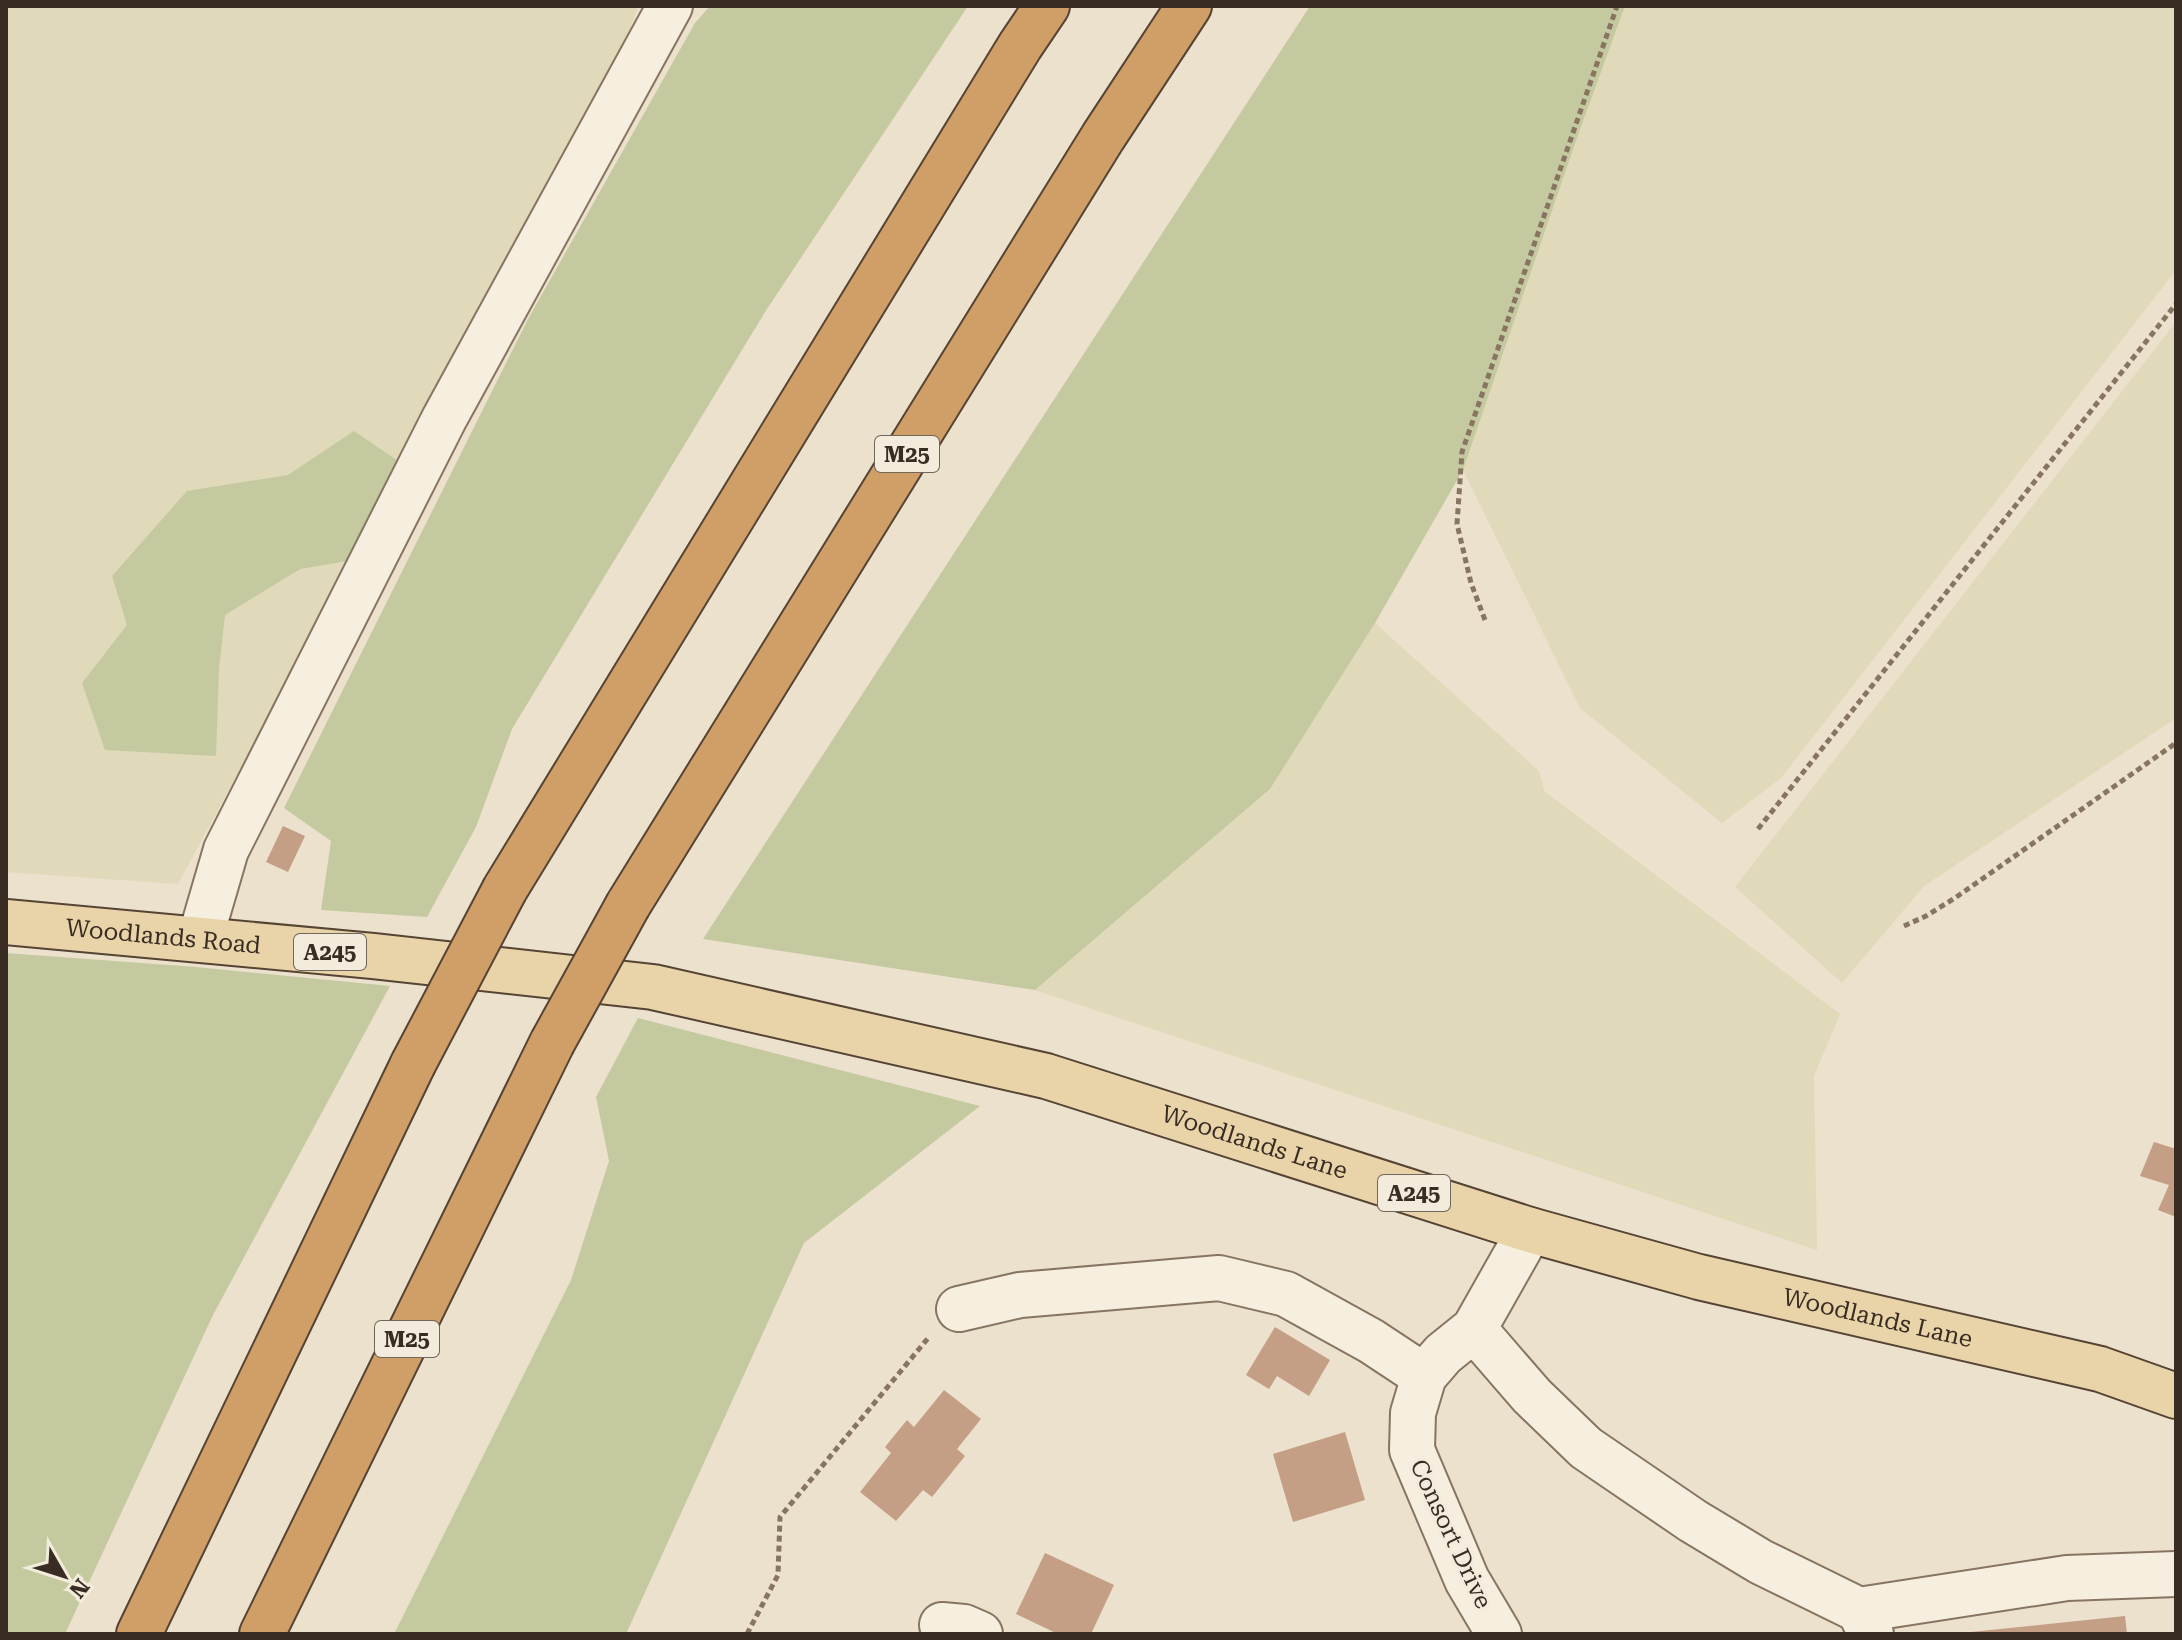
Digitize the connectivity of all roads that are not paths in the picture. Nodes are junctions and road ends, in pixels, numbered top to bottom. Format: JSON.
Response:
{"nodes":[{"id":1,"x":670,"y":6,"type":"edge"},
{"id":2,"x":1047,"y":6,"type":"edge"},
{"id":3,"x":1189,"y":6,"type":"edge"},
{"id":4,"x":6,"y":922,"type":"edge"},
{"id":5,"x":200,"y":939,"type":"junction"},
{"id":6,"x":653,"y":987,"type":"joint"},
{"id":7,"x":1530,"y":1230,"type":"junction"},
{"id":8,"x":959,"y":1309,"type":"road end"},
{"id":9,"x":1474,"y":1329,"type":"junction"},
{"id":10,"x":1424,"y":1376,"type":"junction"},
{"id":11,"x":2176,"y":1396,"type":"edge"},
{"id":12,"x":2176,"y":1574,"type":"edge"},
{"id":13,"x":1865,"y":1622,"type":"edge"},
{"id":14,"x":139,"y":1634,"type":"edge"},
{"id":15,"x":262,"y":1634,"type":"edge"},
{"id":16,"x":1499,"y":1634,"type":"edge"}],
"edges":[{"from":1,"to":5,"type":"street"},
{"from":2,"to":14,"type":"highway","bridge":true},
{"from":3,"to":15,"type":"highway","number":"M25","bridge":true},
{"from":4,"to":5,"type":"main road","name":"Woodlands Road","number":"A245"},
{"from":5,"to":6,"type":"main road","name":"Woodlands Road","number":"A245"},
{"from":6,"to":7,"type":"main road","name":"Woodlands Lane","number":"A245"},
{"from":7,"to":9,"type":"street","name":"Consort Drive"},
{"from":7,"to":11,"type":"main road","name":"Woodlands Lane","number":"A245"},
{"from":8,"to":10,"type":"street"},
{"from":9,"to":10,"type":"street","name":"Consort Drive"},
{"from":9,"to":13,"type":"street"},
{"from":10,"to":16,"type":"street","name":"Consort Drive"},
{"from":12,"to":13,"type":"street"}]}
